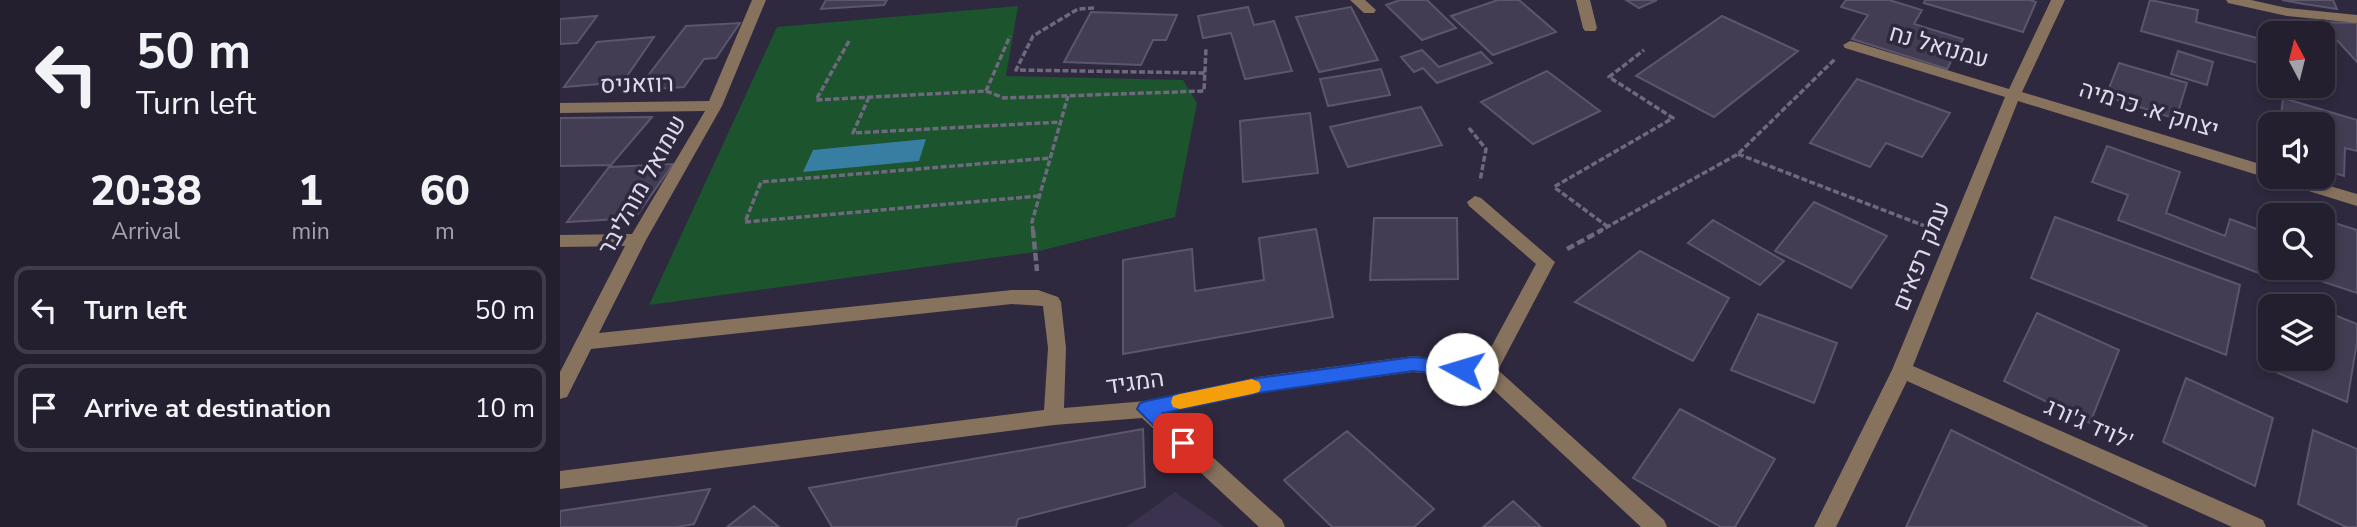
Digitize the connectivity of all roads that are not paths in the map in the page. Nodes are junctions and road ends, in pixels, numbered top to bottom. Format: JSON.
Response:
{"nodes":[{"id":1,"x":759,"y":0,"type":"edge"},
{"id":2,"x":1357,"y":0,"type":"edge"},
{"id":3,"x":1583,"y":0,"type":"edge"},
{"id":4,"x":2058,"y":0,"type":"edge"},
{"id":5,"x":2233,"y":0,"type":"edge"},
{"id":6,"x":1369,"y":10,"type":"dead end"},
{"id":7,"x":2357,"y":19,"type":"edge"},
{"id":8,"x":1590,"y":28,"type":"dead end"},
{"id":9,"x":1850,"y":45,"type":"road end"},
{"id":10,"x":2014,"y":93,"type":"junction"},
{"id":11,"x":715,"y":106,"type":"junction"},
{"id":12,"x":560,"y":108,"type":"edge"},
{"id":13,"x":2258,"y":169,"type":"edge"},
{"id":14,"x":2320,"y":189,"type":"edge"},
{"id":15,"x":2357,"y":201,"type":"edge"},
{"id":16,"x":1475,"y":202,"type":"road end"},
{"id":17,"x":637,"y":240,"type":"junction"},
{"id":18,"x":560,"y":242,"type":"edge"},
{"id":19,"x":586,"y":341,"type":"junction"},
{"id":20,"x":1902,"y":370,"type":"junction"},
{"id":21,"x":1487,"y":372,"type":"junction"},
{"id":22,"x":560,"y":391,"type":"edge"},
{"id":23,"x":1146,"y":409,"type":"junction"},
{"id":24,"x":1054,"y":417,"type":"junction"},
{"id":25,"x":560,"y":480,"type":"edge"},
{"id":26,"x":1274,"y":527,"type":"edge"},
{"id":27,"x":1656,"y":527,"type":"edge"},
{"id":28,"x":1825,"y":527,"type":"edge"},
{"id":29,"x":2255,"y":527,"type":"edge"}],
"edges":[{"from":1,"to":11,"type":"street","name":"שמואל מוהליבר"},
{"from":2,"to":6,"type":"street"},
{"from":3,"to":8,"type":"street"},
{"from":4,"to":10,"type":"street","name":"עמק רפאים"},
{"from":5,"to":7,"type":"street"},
{"from":9,"to":10,"type":"street","name":"עמנואל נח"},
{"from":10,"to":13,"type":"street","name":"יצחק א. כרמיה"},
{"from":10,"to":20,"type":"street","name":"עמק רפאים"},
{"from":11,"to":12,"type":"street","name":"רוזאניס"},
{"from":11,"to":17,"type":"street","name":"שמואל מוהליבר"},
{"from":14,"to":15,"type":"street"},
{"from":16,"to":21,"type":"street"},
{"from":17,"to":18,"type":"street"},
{"from":17,"to":19,"type":"street","name":"שמואל מוהליבר"},
{"from":19,"to":22,"type":"street","name":"שמואל מוהליבר"},
{"from":19,"to":24,"type":"street"},
{"from":20,"to":28,"type":"street","name":"עמק רפאים"},
{"from":20,"to":29,"type":"street","name":"לויד ג'ורג'"},
{"from":21,"to":23,"type":"street","name":"המגיד"},
{"from":21,"to":27,"type":"street"},
{"from":23,"to":24,"type":"street","name":"המגיד"},
{"from":23,"to":26,"type":"street"},
{"from":24,"to":25,"type":"street","name":"המגיד"}]}
